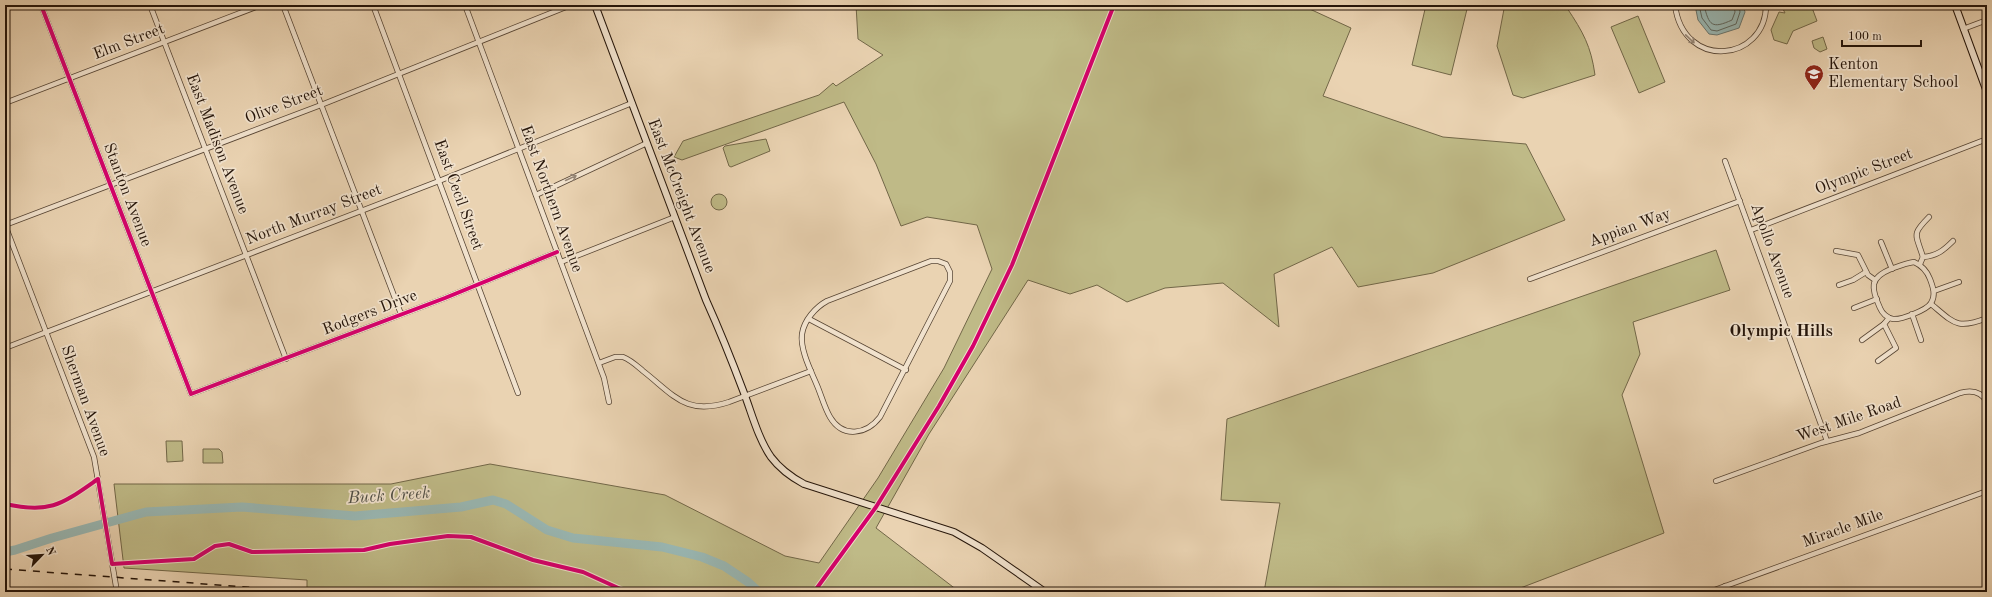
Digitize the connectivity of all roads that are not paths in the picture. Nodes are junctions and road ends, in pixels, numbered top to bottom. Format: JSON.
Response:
{"nodes":[{"id":1,"x":41,"y":5,"type":"edge"},
{"id":2,"x":150,"y":5,"type":"edge"},
{"id":3,"x":261,"y":5,"type":"edge"},
{"id":4,"x":283,"y":5,"type":"edge"},
{"id":5,"x":373,"y":5,"type":"edge"},
{"id":6,"x":465,"y":5,"type":"edge"},
{"id":7,"x":571,"y":5,"type":"edge"},
{"id":8,"x":595,"y":5,"type":"edge"},
{"id":9,"x":1675,"y":5,"type":"edge"},
{"id":10,"x":1766,"y":5,"type":"edge"},
{"id":11,"x":1954,"y":5,"type":"edge"},
{"id":12,"x":1987,"y":20,"type":"edge"},
{"id":13,"x":1964,"y":29,"type":"junction"},
{"id":14,"x":164,"y":42,"type":"junction"},
{"id":15,"x":479,"y":42,"type":"junction"},
{"id":16,"x":399,"y":74,"type":"junction"},
{"id":17,"x":70,"y":78,"type":"junction"},
{"id":18,"x":1987,"y":92,"type":"edge"},
{"id":19,"x":5,"y":102,"type":"edge"},
{"id":20,"x":632,"y":103,"type":"junction"},
{"id":21,"x":321,"y":105,"type":"junction"},
{"id":22,"x":1987,"y":139,"type":"edge"},
{"id":23,"x":647,"y":142,"type":"junction"},
{"id":24,"x":205,"y":148,"type":"junction"},
{"id":25,"x":519,"y":149,"type":"junction"},
{"id":26,"x":1725,"y":161,"type":"dead end"},
{"id":27,"x":439,"y":181,"type":"junction"},
{"id":28,"x":110,"y":184,"type":"junction"},
{"id":29,"x":536,"y":195,"type":"junction"},
{"id":30,"x":1740,"y":201,"type":"junction"},
{"id":31,"x":362,"y":211,"type":"junction"},
{"id":32,"x":675,"y":217,"type":"junction"},
{"id":33,"x":1929,"y":217,"type":"dead end"},
{"id":34,"x":5,"y":225,"type":"edge"},
{"id":35,"x":1751,"y":230,"type":"junction"},
{"id":36,"x":1953,"y":240,"type":"dead end"},
{"id":37,"x":1881,"y":242,"type":"dead end"},
{"id":38,"x":1836,"y":251,"type":"dead end"},
{"id":39,"x":557,"y":252,"type":"junction"},
{"id":40,"x":246,"y":255,"type":"junction"},
{"id":41,"x":1923,"y":257,"type":"junction"},
{"id":42,"x":561,"y":262,"type":"junction"},
{"id":43,"x":1920,"y":264,"type":"junction"},
{"id":44,"x":1892,"y":269,"type":"junction"},
{"id":45,"x":1866,"y":272,"type":"junction"},
{"id":46,"x":1530,"y":279,"type":"dead end"},
{"id":47,"x":1875,"y":280,"type":"junction"},
{"id":48,"x":1959,"y":282,"type":"dead end"},
{"id":49,"x":477,"y":285,"type":"junction"},
{"id":50,"x":1839,"y":285,"type":"dead end"},
{"id":51,"x":1934,"y":291,"type":"junction"},
{"id":52,"x":151,"y":292,"type":"junction"},
{"id":53,"x":1877,"y":300,"type":"junction"},
{"id":54,"x":1931,"y":304,"type":"junction"},
{"id":55,"x":1854,"y":308,"type":"dead end"},
{"id":56,"x":401,"y":314,"type":"junction"},
{"id":57,"x":1912,"y":314,"type":"junction"},
{"id":58,"x":1889,"y":318,"type":"junction"},
{"id":59,"x":1987,"y":318,"type":"edge"},
{"id":60,"x":808,"y":319,"type":"junction"},
{"id":61,"x":1884,"y":324,"type":"junction"},
{"id":62,"x":46,"y":332,"type":"junction"},
{"id":63,"x":1862,"y":340,"type":"dead end"},
{"id":64,"x":1921,"y":340,"type":"dead end"},
{"id":65,"x":5,"y":348,"type":"edge"},
{"id":66,"x":286,"y":359,"type":"junction"},
{"id":67,"x":1878,"y":361,"type":"dead end"},
{"id":68,"x":599,"y":363,"type":"junction"},
{"id":69,"x":906,"y":370,"type":"junction"},
{"id":70,"x":811,"y":371,"type":"junction"},
{"id":71,"x":518,"y":393,"type":"dead end"},
{"id":72,"x":191,"y":394,"type":"joint"},
{"id":73,"x":745,"y":395,"type":"junction"},
{"id":74,"x":609,"y":402,"type":"dead end"},
{"id":75,"x":1987,"y":402,"type":"edge"},
{"id":76,"x":1828,"y":441,"type":"junction"},
{"id":77,"x":1716,"y":481,"type":"dead end"},
{"id":78,"x":1987,"y":491,"type":"edge"},
{"id":79,"x":1725,"y":586,"type":"junction"},
{"id":80,"x":117,"y":592,"type":"edge"},
{"id":81,"x":1045,"y":592,"type":"edge"},
{"id":82,"x":1709,"y":592,"type":"edge"},
{"id":83,"x":1728,"y":592,"type":"edge"}],
"edges":[{"from":1,"to":17,"type":"street","name":"Stanton Avenue"},
{"from":2,"to":14,"type":"street","name":"East Madison Avenue"},
{"from":3,"to":14,"type":"street","name":"Elm Street"},
{"from":4,"to":21,"type":"street"},
{"from":5,"to":16,"type":"street","name":"East Cecil Street"},
{"from":6,"to":15,"type":"street","name":"East Northern Avenue"},
{"from":7,"to":15,"type":"street","name":"Olive Street"},
{"from":8,"to":20,"type":"street","name":"East McCreight Avenue"},
{"from":9,"to":10,"type":"street","one_way":true},
{"from":11,"to":13,"type":"street"},
{"from":12,"to":13,"type":"street"},
{"from":13,"to":18,"type":"street"},
{"from":14,"to":17,"type":"street","name":"Elm Street"},
{"from":14,"to":24,"type":"street","name":"East Madison Avenue"},
{"from":15,"to":16,"type":"street","name":"Olive Street"},
{"from":15,"to":25,"type":"street","name":"East Northern Avenue"},
{"from":16,"to":21,"type":"street","name":"Olive Street"},
{"from":16,"to":27,"type":"street","name":"East Cecil Street"},
{"from":17,"to":19,"type":"street","name":"Elm Street"},
{"from":17,"to":28,"type":"street","name":"Stanton Avenue"},
{"from":20,"to":23,"type":"street","name":"East McCreight Avenue"},
{"from":20,"to":25,"type":"street","name":"North Murray Street"},
{"from":21,"to":24,"type":"street","name":"Olive Street"},
{"from":21,"to":31,"type":"street"},
{"from":22,"to":35,"type":"street","name":"Olympic Street"},
{"from":29,"to":23,"type":"street","one_way":true},
{"from":23,"to":32,"type":"street","name":"East McCreight Avenue"},
{"from":24,"to":28,"type":"street","name":"Olive Street"},
{"from":24,"to":40,"type":"street","name":"East Madison Avenue"},
{"from":25,"to":27,"type":"street","name":"North Murray Street"},
{"from":25,"to":29,"type":"street","name":"East Northern Avenue"},
{"from":26,"to":30,"type":"street","name":"Apollo Avenue"},
{"from":27,"to":31,"type":"street","name":"North Murray Street"},
{"from":27,"to":49,"type":"street","name":"East Cecil Street"},
{"from":28,"to":34,"type":"street","name":"Olive Street"},
{"from":28,"to":52,"type":"street","name":"Stanton Avenue"},
{"from":29,"to":39,"type":"street","name":"East Northern Avenue"},
{"from":30,"to":35,"type":"street","name":"Apollo Avenue"},
{"from":30,"to":46,"type":"street","name":"Appian Way"},
{"from":31,"to":40,"type":"street","name":"North Murray Street"},
{"from":31,"to":56,"type":"street"},
{"from":32,"to":42,"type":"street"},
{"from":32,"to":73,"type":"street","name":"East McCreight Avenue"},
{"from":33,"to":41,"type":"street"},
{"from":34,"to":62,"type":"street","name":"Sherman Avenue"},
{"from":35,"to":76,"type":"street","name":"Apollo Avenue"},
{"from":36,"to":41,"type":"street"},
{"from":37,"to":44,"type":"street"},
{"from":38,"to":45,"type":"street"},
{"from":39,"to":42,"type":"street","name":"East Northern Avenue"},
{"from":39,"to":49,"type":"street","name":"Rodgers Drive"},
{"from":40,"to":52,"type":"street","name":"North Murray Street"},
{"from":40,"to":66,"type":"street","name":"East Madison Avenue"},
{"from":41,"to":43,"type":"street"},
{"from":42,"to":68,"type":"street","name":"East Northern Avenue"},
{"from":43,"to":44,"type":"street"},
{"from":43,"to":51,"type":"street"},
{"from":44,"to":47,"type":"street"},
{"from":45,"to":47,"type":"street"},
{"from":45,"to":50,"type":"street"},
{"from":47,"to":53,"type":"street"},
{"from":48,"to":51,"type":"street"},
{"from":49,"to":56,"type":"street","name":"Rodgers Drive"},
{"from":49,"to":71,"type":"street","name":"East Cecil Street"},
{"from":51,"to":54,"type":"street"},
{"from":52,"to":62,"type":"street","name":"North Murray Street"},
{"from":52,"to":72,"type":"street","name":"Stanton Avenue"},
{"from":53,"to":55,"type":"street"},
{"from":53,"to":58,"type":"street"},
{"from":54,"to":57,"type":"street"},
{"from":54,"to":59,"type":"street"},
{"from":56,"to":66,"type":"street","name":"Rodgers Drive"},
{"from":57,"to":58,"type":"street"},
{"from":57,"to":64,"type":"street"},
{"from":58,"to":61,"type":"street"},
{"from":60,"to":69,"type":"street"},
{"from":60,"to":69,"type":"street"},
{"from":60,"to":70,"type":"street"},
{"from":61,"to":63,"type":"street"},
{"from":61,"to":67,"type":"street"},
{"from":62,"to":65,"type":"street","name":"North Murray Street"},
{"from":62,"to":80,"type":"street","name":"Sherman Avenue"},
{"from":66,"to":72,"type":"street","name":"Rodgers Drive"},
{"from":68,"to":73,"type":"street"},
{"from":68,"to":74,"type":"street","name":"East Northern Avenue"},
{"from":69,"to":70,"type":"street"},
{"from":70,"to":73,"type":"street"},
{"from":73,"to":81,"type":"street","name":"East McCreight Avenue"},
{"from":75,"to":76,"type":"street","name":"West Mile Road"},
{"from":76,"to":77,"type":"street","name":"West Mile Road"},
{"from":78,"to":79,"type":"street","name":"Miracle Mile"},
{"from":79,"to":82,"type":"street","name":"Miracle Mile"},
{"from":79,"to":83,"type":"street"}]}
